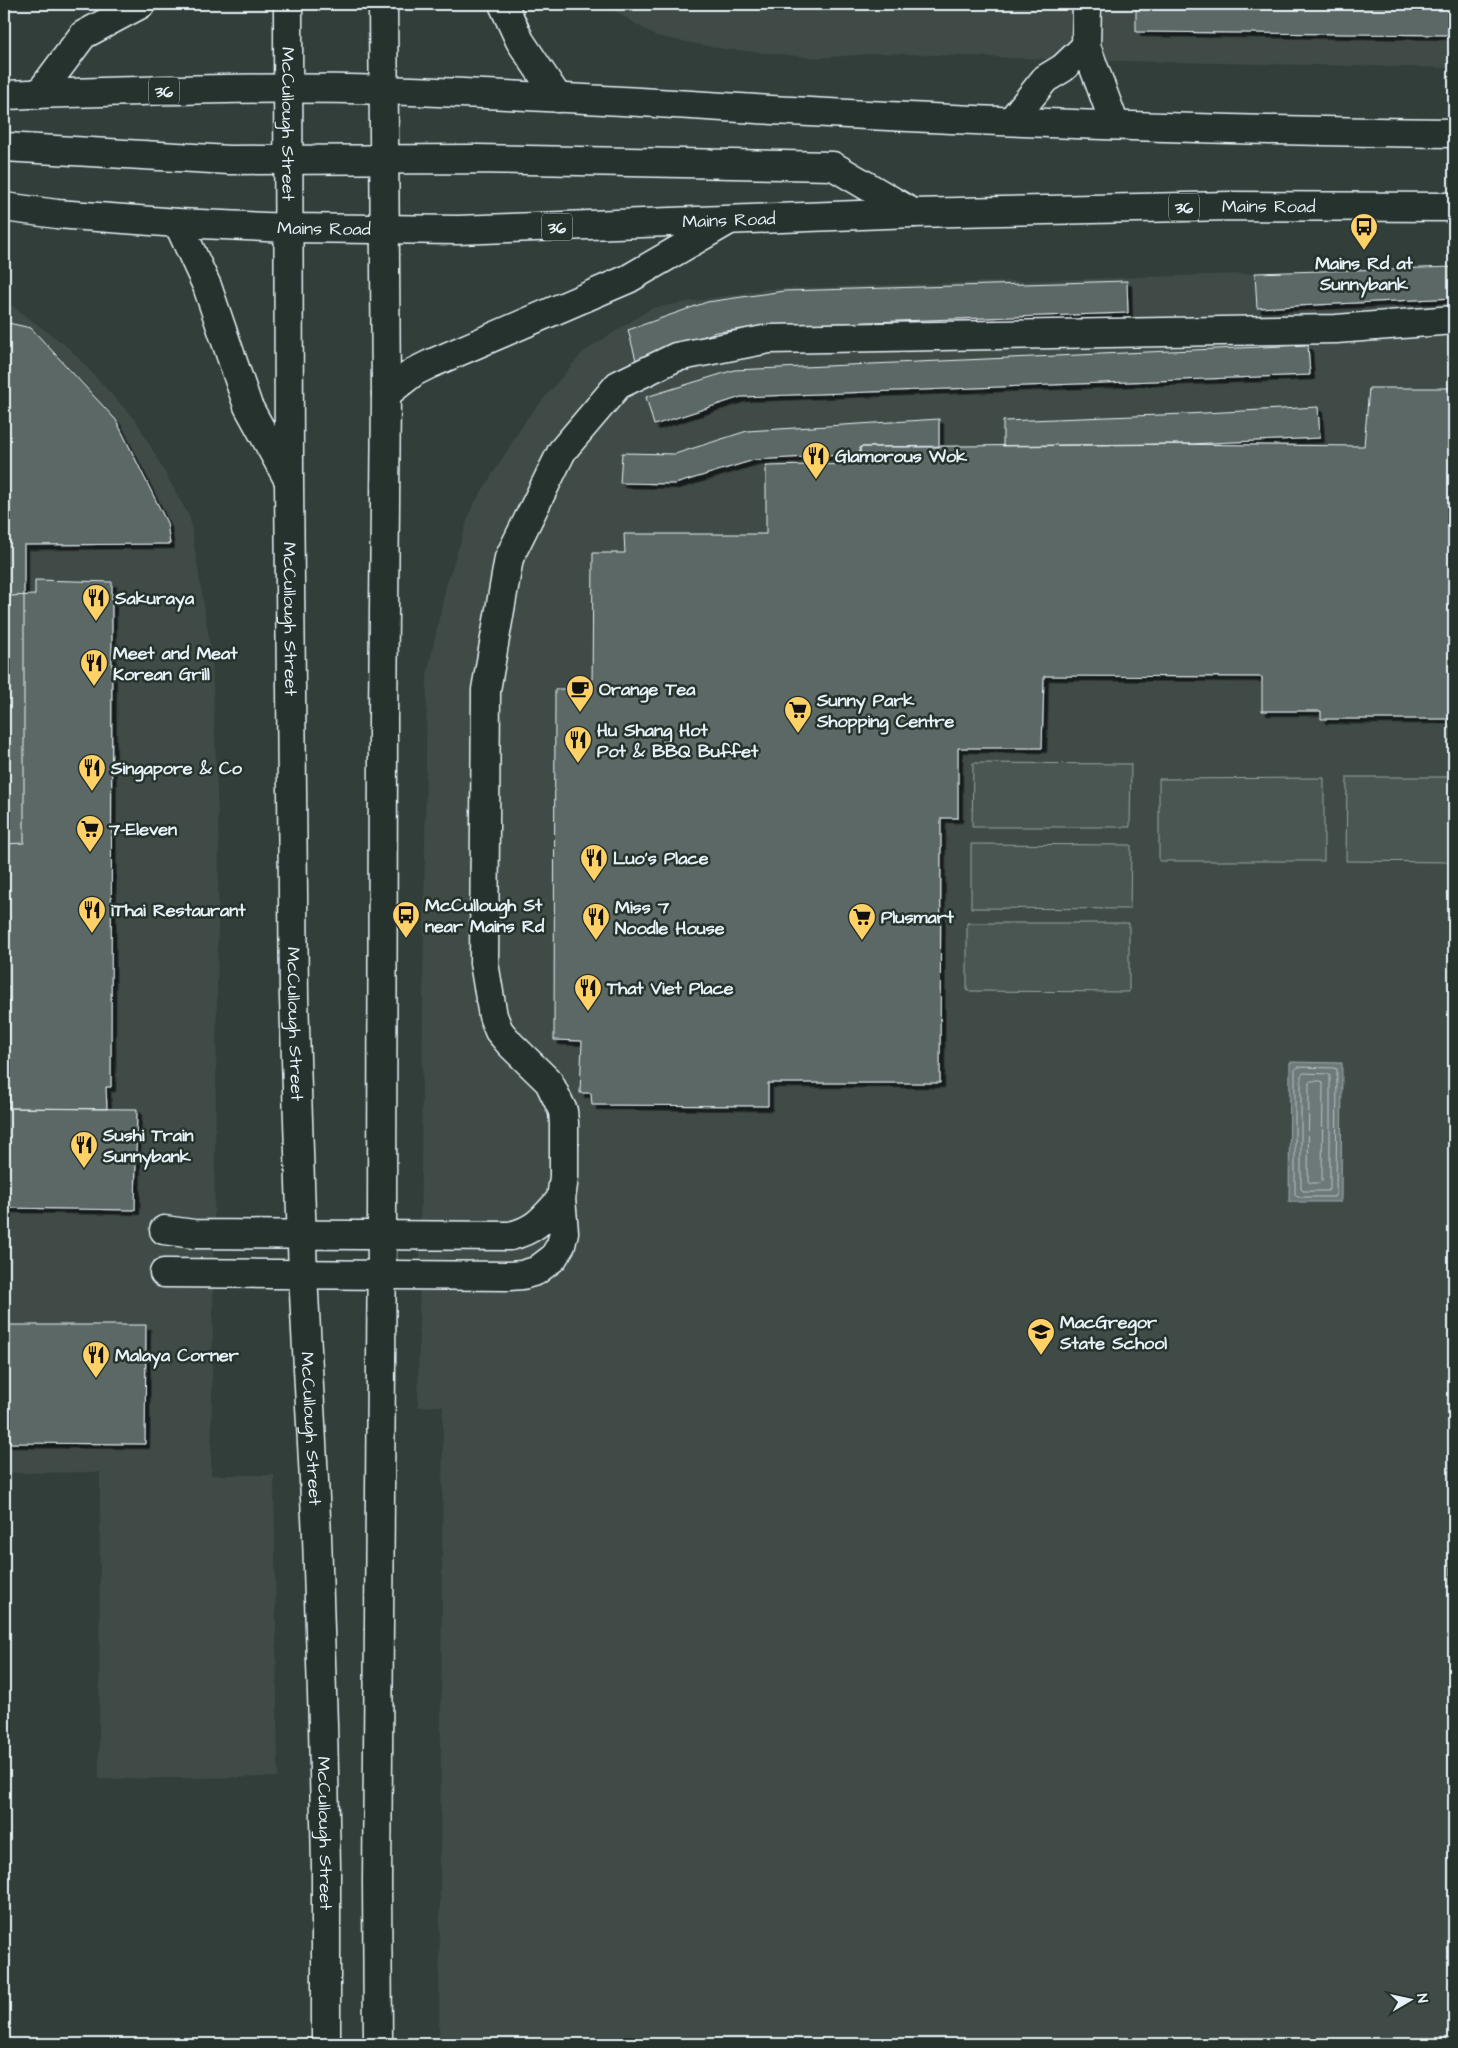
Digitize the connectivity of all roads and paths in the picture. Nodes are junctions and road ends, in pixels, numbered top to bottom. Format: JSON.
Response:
{"nodes":[{"id":1,"x":141,"y":4,"type":"edge"},
{"id":2,"x":288,"y":4,"type":"edge"},
{"id":3,"x":384,"y":4,"type":"edge"},
{"id":4,"x":502,"y":4,"type":"edge"},
{"id":5,"x":1087,"y":4,"type":"edge"},
{"id":6,"x":1086,"y":46,"type":"junction"},
{"id":7,"x":288,"y":89,"type":"junction"},
{"id":8,"x":383,"y":90,"type":"junction"},
{"id":9,"x":39,"y":94,"type":"junction"},
{"id":10,"x":4,"y":95,"type":"edge"},
{"id":11,"x":558,"y":98,"type":"junction"},
{"id":12,"x":1012,"y":120,"type":"junction"},
{"id":13,"x":1115,"y":125,"type":"junction"},
{"id":14,"x":1454,"y":133,"type":"edge"},
{"id":15,"x":4,"y":147,"type":"edge"},
{"id":16,"x":289,"y":160,"type":"junction"},
{"id":17,"x":384,"y":160,"type":"junction"},
{"id":18,"x":4,"y":207,"type":"edge"},
{"id":19,"x":1454,"y":207,"type":"edge"},
{"id":20,"x":913,"y":213,"type":"junction"},
{"id":21,"x":729,"y":220,"type":"junction"},
{"id":22,"x":178,"y":222,"type":"junction"},
{"id":23,"x":289,"y":228,"type":"junction"},
{"id":24,"x":385,"y":229,"type":"junction"},
{"id":25,"x":1454,"y":320,"type":"edge"},
{"id":26,"x":386,"y":394,"type":"junction"},
{"id":27,"x":289,"y":480,"type":"junction"},
{"id":28,"x":561,"y":1199,"type":"junction"},
{"id":29,"x":164,"y":1230,"type":"dead end"},
{"id":30,"x":302,"y":1235,"type":"junction"},
{"id":31,"x":382,"y":1235,"type":"junction"},
{"id":32,"x":164,"y":1273,"type":"dead end"},
{"id":33,"x":303,"y":1275,"type":"junction"},
{"id":34,"x":382,"y":1275,"type":"junction"},
{"id":35,"x":326,"y":2044,"type":"edge"},
{"id":36,"x":378,"y":2044,"type":"edge"}],
"edges":[{"from":1,"to":9,"type":"main road"},
{"from":2,"to":7,"type":"main road","name":"McCullough Street"},
{"from":3,"to":8,"type":"main road"},
{"from":4,"to":11,"type":"main road"},
{"from":5,"to":6,"type":"main road"},
{"from":6,"to":12,"type":"main road"},
{"from":6,"to":13,"type":"main road"},
{"from":7,"to":8,"type":"main road","number":"36"},
{"from":7,"to":9,"type":"main road","number":"36"},
{"from":7,"to":16,"type":"main road","name":"McCullough Street"},
{"from":8,"to":11,"type":"main road","number":"36"},
{"from":8,"to":17,"type":"main road"},
{"from":9,"to":10,"type":"main road","number":"36"},
{"from":11,"to":12,"type":"main road","number":"36"},
{"from":12,"to":13,"type":"main road","number":"36"},
{"from":13,"to":14,"type":"main road","number":"36"},
{"from":15,"to":16,"type":"main road"},
{"from":16,"to":17,"type":"main road"},
{"from":16,"to":23,"type":"main road","name":"McCullough Street"},
{"from":17,"to":20,"type":"main road"},
{"from":17,"to":24,"type":"main road"},
{"from":18,"to":22,"type":"main road","name":"Mains Road","number":"36"},
{"from":19,"to":20,"type":"main road","name":"Mains Road","number":"36"},
{"from":20,"to":21,"type":"main road","name":"Mains Road","number":"36"},
{"from":21,"to":24,"type":"main road","name":"Mains Road","number":"36"},
{"from":21,"to":26,"type":"main road"},
{"from":22,"to":23,"type":"main road","name":"Mains Road","number":"36"},
{"from":22,"to":27,"type":"main road"},
{"from":23,"to":24,"type":"main road","name":"Mains Road","number":"36"},
{"from":23,"to":27,"type":"main road","name":"McCullough Street"},
{"from":24,"to":26,"type":"main road"},
{"from":25,"to":28,"type":"main road"},
{"from":26,"to":31,"type":"main road"},
{"from":27,"to":30,"type":"main road","name":"McCullough Street"},
{"from":28,"to":31,"type":"main road"},
{"from":28,"to":34,"type":"main road"},
{"from":29,"to":30,"type":"main road"},
{"from":30,"to":31,"type":"main road"},
{"from":30,"to":33,"type":"main road","name":"McCullough Street"},
{"from":31,"to":34,"type":"main road"},
{"from":32,"to":33,"type":"main road"},
{"from":33,"to":34,"type":"main road"},
{"from":33,"to":35,"type":"main road","name":"McCullough Street"},
{"from":34,"to":36,"type":"main road"}]}
